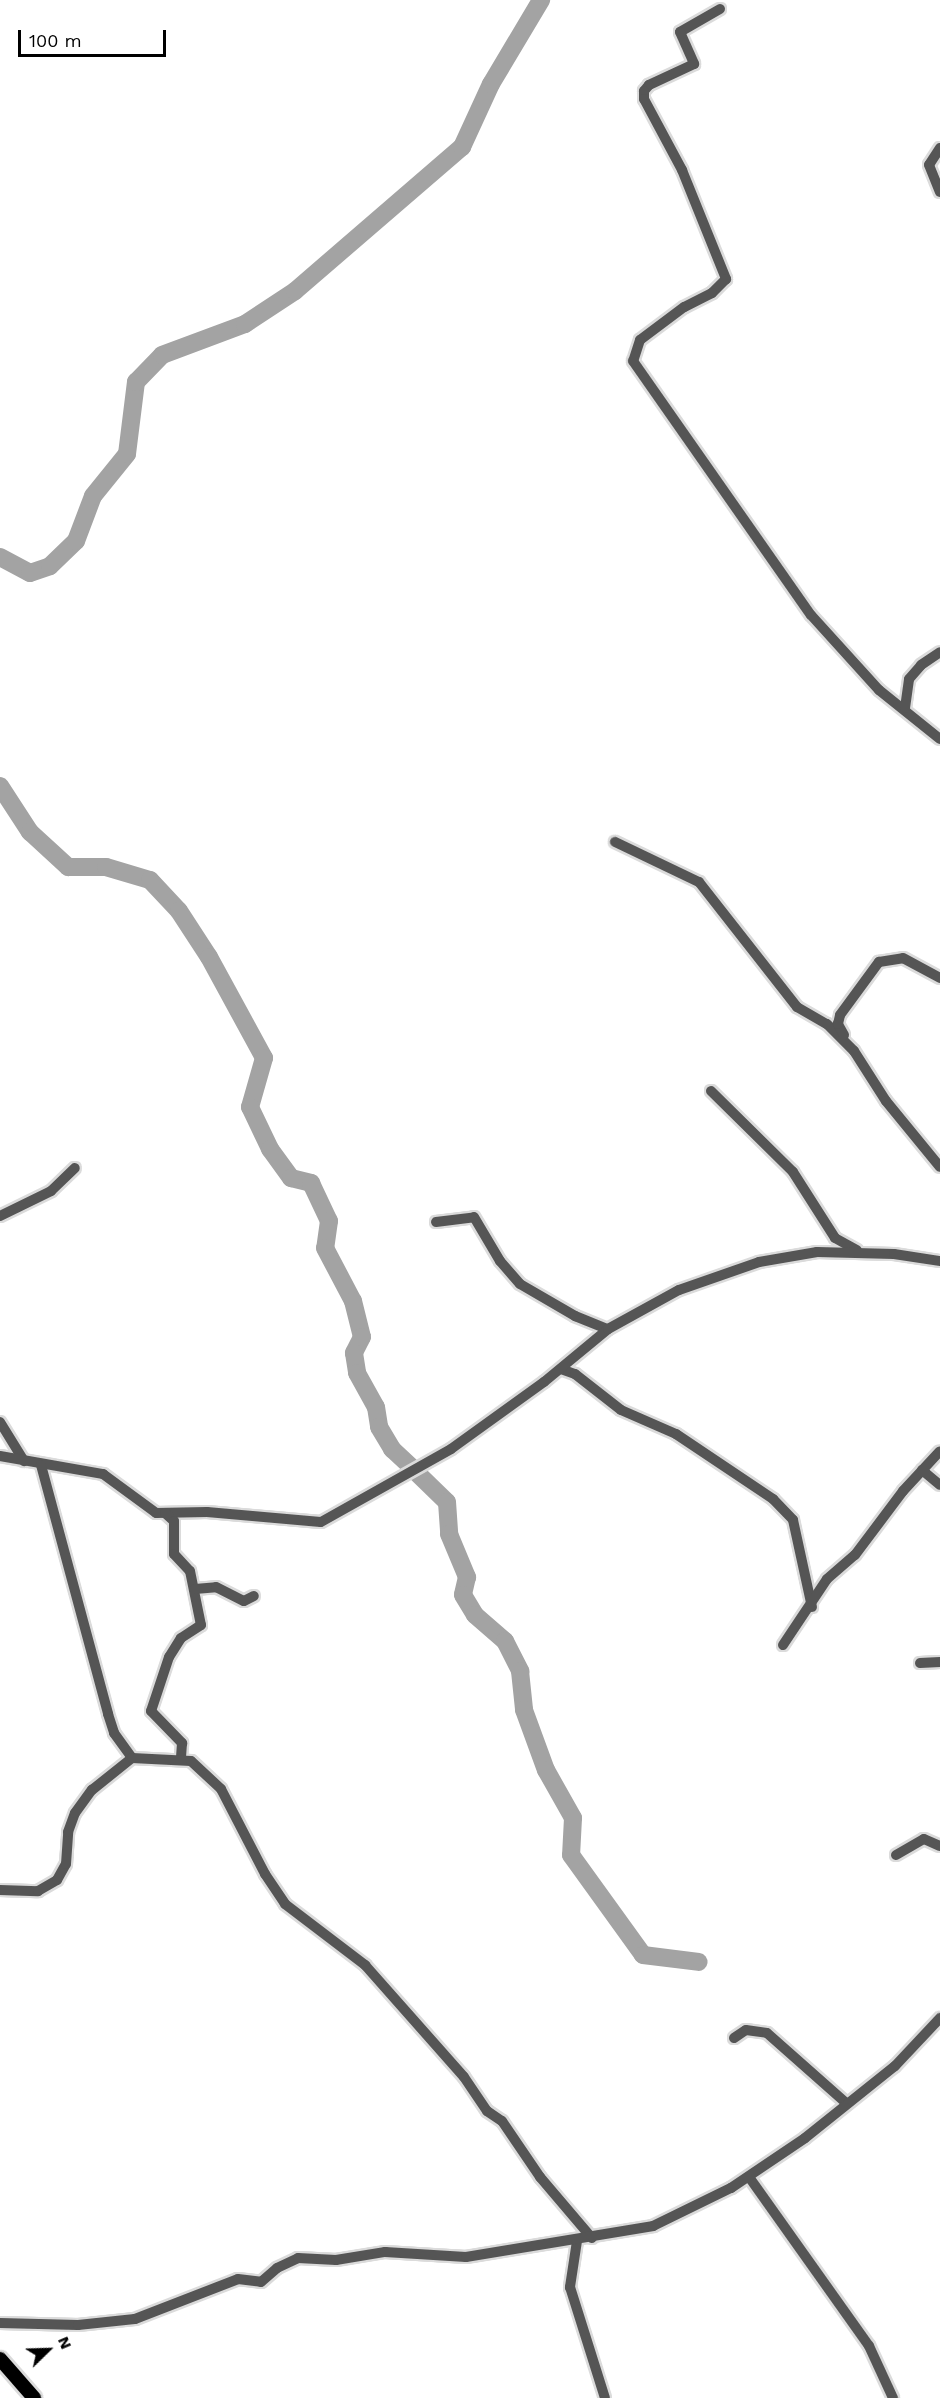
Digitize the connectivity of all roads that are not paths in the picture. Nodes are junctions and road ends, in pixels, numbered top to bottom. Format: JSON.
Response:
{"nodes":[{"id":1,"x":720,"y":9,"type":"dead end"},
{"id":2,"x":940,"y":148,"type":"edge"},
{"id":3,"x":940,"y":192,"type":"edge"},
{"id":4,"x":940,"y":652,"type":"edge"},
{"id":5,"x":905,"y":708,"type":"junction"},
{"id":6,"x":940,"y":739,"type":"edge"},
{"id":7,"x":615,"y":842,"type":"dead end"},
{"id":8,"x":940,"y":978,"type":"edge"},
{"id":9,"x":854,"y":1051,"type":"junction"},
{"id":10,"x":711,"y":1091,"type":"dead end"},
{"id":11,"x":940,"y":1167,"type":"edge"},
{"id":12,"x":75,"y":1168,"type":"dead end"},
{"id":13,"x":0,"y":1216,"type":"edge"},
{"id":14,"x":436,"y":1222,"type":"dead end"},
{"id":15,"x":859,"y":1251,"type":"junction"},
{"id":16,"x":940,"y":1261,"type":"edge"},
{"id":17,"x":608,"y":1329,"type":"junction"},
{"id":18,"x":561,"y":1369,"type":"junction"},
{"id":19,"x":0,"y":1422,"type":"edge"},
{"id":20,"x":940,"y":1451,"type":"edge"},
{"id":21,"x":0,"y":1456,"type":"edge"},
{"id":22,"x":24,"y":1461,"type":"junction"},
{"id":23,"x":41,"y":1465,"type":"junction"},
{"id":24,"x":922,"y":1470,"type":"junction"},
{"id":25,"x":940,"y":1485,"type":"edge"},
{"id":26,"x":165,"y":1513,"type":"junction"},
{"id":27,"x":195,"y":1589,"type":"junction"},
{"id":28,"x":254,"y":1596,"type":"dead end"},
{"id":29,"x":812,"y":1607,"type":"junction"},
{"id":30,"x":783,"y":1646,"type":"dead end"},
{"id":31,"x":940,"y":1662,"type":"edge"},
{"id":32,"x":920,"y":1663,"type":"dead end"},
{"id":33,"x":132,"y":1758,"type":"junction"},
{"id":34,"x":181,"y":1758,"type":"junction"},
{"id":35,"x":940,"y":1845,"type":"edge"},
{"id":36,"x":896,"y":1855,"type":"dead end"},
{"id":37,"x":0,"y":1890,"type":"edge"},
{"id":38,"x":940,"y":2018,"type":"edge"},
{"id":39,"x":734,"y":2038,"type":"dead end"},
{"id":40,"x":846,"y":2103,"type":"junction"},
{"id":41,"x":748,"y":2177,"type":"junction"},
{"id":42,"x":592,"y":2238,"type":"junction"},
{"id":43,"x":577,"y":2241,"type":"junction"},
{"id":44,"x":0,"y":2323,"type":"edge"},
{"id":45,"x":0,"y":2359,"type":"edge"},
{"id":46,"x":34,"y":2398,"type":"edge"},
{"id":47,"x":604,"y":2398,"type":"edge"},
{"id":48,"x":893,"y":2398,"type":"edge"}],
"edges":[{"from":1,"to":5,"type":"street"},
{"from":2,"to":3,"type":"street"},
{"from":4,"to":5,"type":"street"},
{"from":5,"to":6,"type":"street"},
{"from":7,"to":9,"type":"street"},
{"from":8,"to":9,"type":"street"},
{"from":9,"to":11,"type":"street"},
{"from":10,"to":15,"type":"street"},
{"from":12,"to":13,"type":"street"},
{"from":14,"to":17,"type":"street"},
{"from":15,"to":16,"type":"street"},
{"from":15,"to":17,"type":"street"},
{"from":17,"to":18,"type":"street"},
{"from":18,"to":26,"type":"street"},
{"from":18,"to":29,"type":"street"},
{"from":19,"to":22,"type":"street"},
{"from":20,"to":24,"type":"street"},
{"from":21,"to":22,"type":"street"},
{"from":22,"to":23,"type":"street"},
{"from":23,"to":26,"type":"street"},
{"from":23,"to":33,"type":"street"},
{"from":24,"to":25,"type":"street"},
{"from":24,"to":29,"type":"street"},
{"from":26,"to":27,"type":"street"},
{"from":27,"to":28,"type":"street"},
{"from":27,"to":34,"type":"street"},
{"from":29,"to":30,"type":"street"},
{"from":31,"to":32,"type":"street"},
{"from":33,"to":34,"type":"street"},
{"from":33,"to":37,"type":"street"},
{"from":34,"to":42,"type":"street"},
{"from":35,"to":36,"type":"street"},
{"from":38,"to":40,"type":"street"},
{"from":39,"to":40,"type":"street"},
{"from":40,"to":41,"type":"street"},
{"from":41,"to":42,"type":"street"},
{"from":41,"to":48,"type":"street"},
{"from":42,"to":43,"type":"street"},
{"from":43,"to":44,"type":"street"},
{"from":43,"to":47,"type":"street"},
{"from":45,"to":46,"type":"main road"}]}
